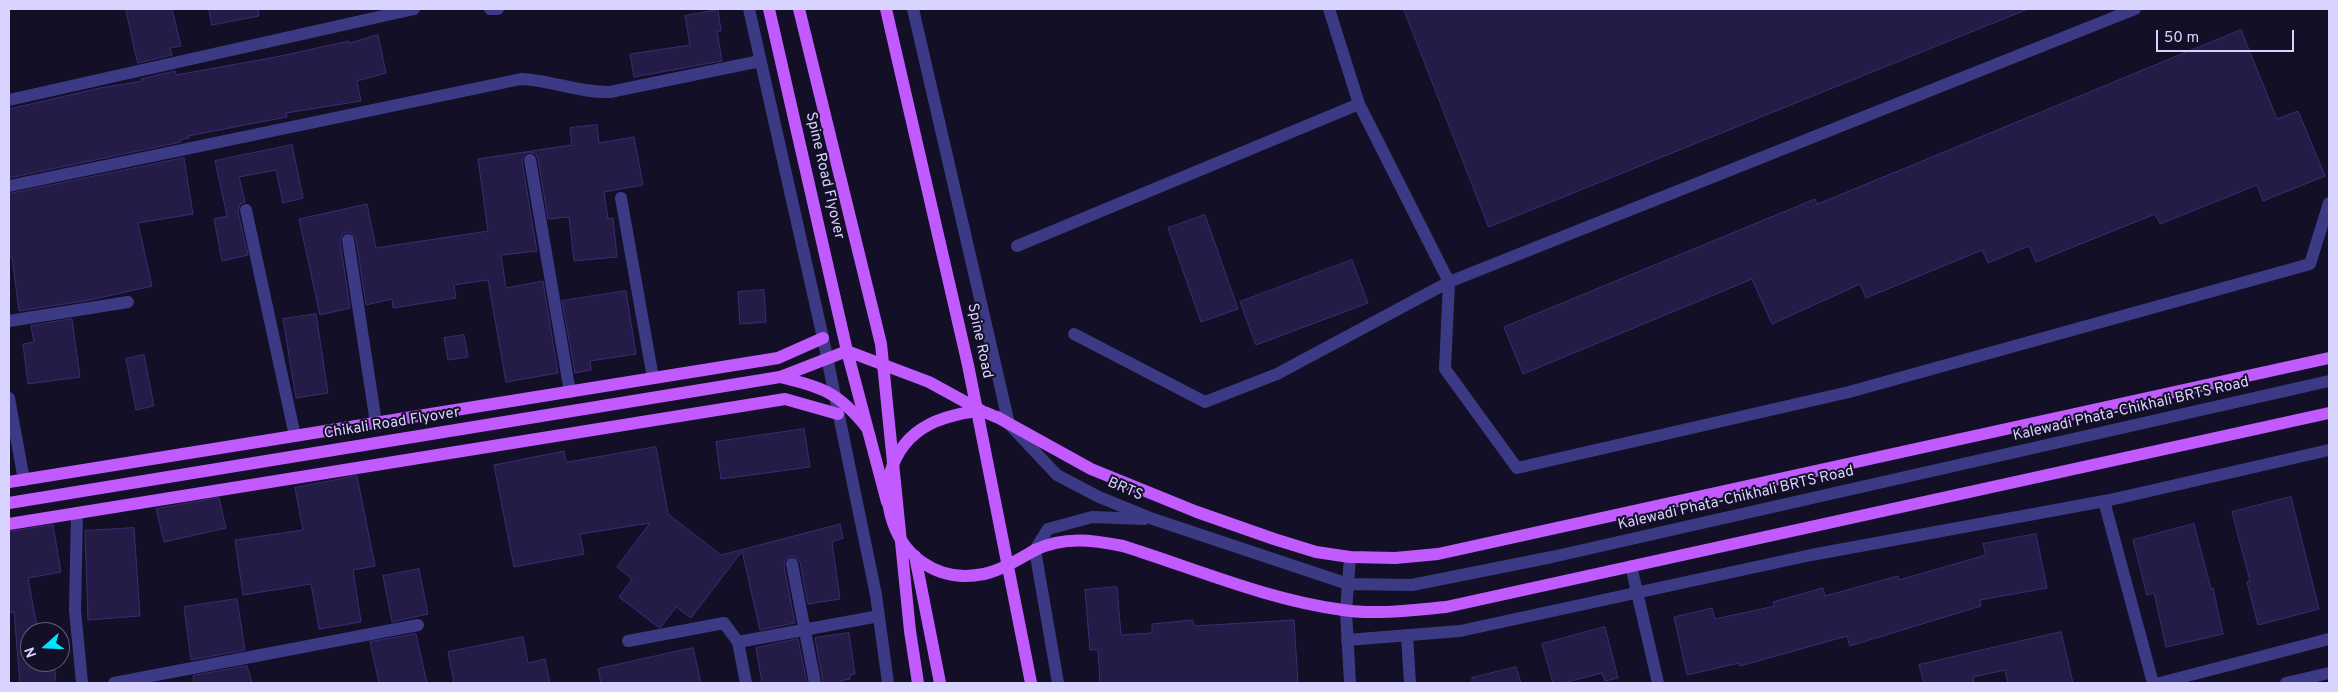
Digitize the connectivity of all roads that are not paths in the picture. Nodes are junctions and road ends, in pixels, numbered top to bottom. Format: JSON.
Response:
{"nodes":[{"id":1,"x":414,"y":9,"type":"edge"},
{"id":2,"x":490,"y":9,"type":"edge"},
{"id":3,"x":498,"y":9,"type":"edge"},
{"id":4,"x":749,"y":9,"type":"edge"},
{"id":5,"x":769,"y":9,"type":"edge"},
{"id":6,"x":799,"y":9,"type":"edge"},
{"id":7,"x":886,"y":9,"type":"edge"},
{"id":8,"x":913,"y":9,"type":"edge"},
{"id":9,"x":1329,"y":9,"type":"edge"},
{"id":10,"x":2135,"y":9,"type":"edge"},
{"id":11,"x":760,"y":61,"type":"junction"},
{"id":12,"x":9,"y":100,"type":"edge"},
{"id":13,"x":1359,"y":104,"type":"junction"},
{"id":14,"x":530,"y":160,"type":"dead end"},
{"id":15,"x":9,"y":186,"type":"edge"},
{"id":16,"x":621,"y":198,"type":"dead end"},
{"id":17,"x":2329,"y":203,"type":"edge"},
{"id":18,"x":246,"y":210,"type":"dead end"},
{"id":19,"x":348,"y":240,"type":"dead end"},
{"id":20,"x":1017,"y":246,"type":"dead end"},
{"id":21,"x":1449,"y":282,"type":"junction"},
{"id":22,"x":128,"y":302,"type":"dead end"},
{"id":23,"x":9,"y":321,"type":"edge"},
{"id":24,"x":1074,"y":334,"type":"dead end"},
{"id":25,"x":823,"y":338,"type":"junction"},
{"id":26,"x":847,"y":351,"type":"junction"},
{"id":27,"x":2329,"y":358,"type":"edge"},
{"id":28,"x":780,"y":377,"type":"junction"},
{"id":29,"x":653,"y":378,"type":"junction"},
{"id":30,"x":2329,"y":381,"type":"edge"},
{"id":31,"x":570,"y":392,"type":"junction"},
{"id":32,"x":9,"y":398,"type":"edge"},
{"id":33,"x":982,"y":411,"type":"junction"},
{"id":34,"x":2329,"y":413,"type":"edge"},
{"id":35,"x":838,"y":414,"type":"junction"},
{"id":36,"x":376,"y":423,"type":"junction"},
{"id":37,"x":1009,"y":424,"type":"junction"},
{"id":38,"x":867,"y":428,"type":"junction"},
{"id":39,"x":295,"y":436,"type":"junction"},
{"id":40,"x":2329,"y":450,"type":"edge"},
{"id":41,"x":24,"y":480,"type":"junction"},
{"id":42,"x":9,"y":482,"type":"edge"},
{"id":43,"x":2104,"y":501,"type":"junction"},
{"id":44,"x":9,"y":503,"type":"edge"},
{"id":45,"x":887,"y":504,"type":"junction"},
{"id":46,"x":77,"y":513,"type":"junction"},
{"id":47,"x":1153,"y":519,"type":"junction"},
{"id":48,"x":9,"y":524,"type":"edge"},
{"id":49,"x":1035,"y":550,"type":"junction"},
{"id":50,"x":915,"y":556,"type":"junction"},
{"id":51,"x":1350,"y":557,"type":"junction"},
{"id":52,"x":792,"y":564,"type":"dead end"},
{"id":53,"x":1631,"y":566,"type":"junction"},
{"id":54,"x":1348,"y":584,"type":"junction"},
{"id":55,"x":1636,"y":593,"type":"junction"},
{"id":56,"x":1346,"y":610,"type":"junction"},
{"id":57,"x":879,"y":616,"type":"junction"},
{"id":58,"x":418,"y":625,"type":"dead end"},
{"id":59,"x":804,"y":630,"type":"junction"},
{"id":60,"x":1407,"y":636,"type":"junction"},
{"id":61,"x":2329,"y":639,"type":"edge"},
{"id":62,"x":1347,"y":640,"type":"junction"},
{"id":63,"x":628,"y":641,"type":"dead end"},
{"id":64,"x":738,"y":642,"type":"junction"},
{"id":65,"x":2329,"y":673,"type":"edge"},
{"id":66,"x":82,"y":683,"type":"edge"},
{"id":67,"x":114,"y":683,"type":"edge"},
{"id":68,"x":746,"y":683,"type":"edge"},
{"id":69,"x":815,"y":683,"type":"edge"},
{"id":70,"x":888,"y":683,"type":"edge"},
{"id":71,"x":918,"y":683,"type":"edge"},
{"id":72,"x":940,"y":683,"type":"edge"},
{"id":73,"x":1030,"y":683,"type":"edge"},
{"id":74,"x":1058,"y":683,"type":"edge"},
{"id":75,"x":1350,"y":683,"type":"edge"},
{"id":76,"x":1410,"y":683,"type":"edge"},
{"id":77,"x":1658,"y":683,"type":"edge"},
{"id":78,"x":2153,"y":683,"type":"edge"},
{"id":79,"x":2160,"y":683,"type":"edge"},
{"id":80,"x":2286,"y":683,"type":"edge"}],
"edges":[{"from":1,"to":12,"type":"street"},
{"from":2,"to":3,"type":"street"},
{"from":4,"to":11,"type":"street"},
{"from":5,"to":26,"type":"main road","name":"Spine Road Flyover"},
{"from":6,"to":71,"type":"main road"},
{"from":7,"to":73,"type":"main road","name":"Spine Road"},
{"from":8,"to":37,"type":"street","name":"Spine Road"},
{"from":9,"to":13,"type":"street"},
{"from":10,"to":21,"type":"street"},
{"from":11,"to":15,"type":"street"},
{"from":11,"to":25,"type":"street"},
{"from":13,"to":20,"type":"street"},
{"from":13,"to":21,"type":"street"},
{"from":14,"to":31,"type":"street"},
{"from":16,"to":29,"type":"street"},
{"from":17,"to":21,"type":"street"},
{"from":18,"to":39,"type":"street"},
{"from":19,"to":36,"type":"street"},
{"from":21,"to":24,"type":"street"},
{"from":22,"to":23,"type":"street"},
{"from":25,"to":29,"type":"main road"},
{"from":25,"to":35,"type":"street"},
{"from":26,"to":28,"type":"main road","name":"Chikali Road Flyover","bridge":true},
{"from":26,"to":33,"type":"main road","bridge":true},
{"from":26,"to":38,"type":"main road","name":"Spine Road Flyover","bridge":true},
{"from":27,"to":51,"type":"main road"},
{"from":28,"to":38,"type":"main road","name":"Chikali Road Flyover","bridge":true},
{"from":28,"to":44,"type":"main road","name":"Chikali Road Flyover"},
{"from":29,"to":31,"type":"main road"},
{"from":30,"to":54,"type":"street","name":"Kalewadi Phata-Chikhali BRTS Road"},
{"from":31,"to":36,"type":"main road"},
{"from":32,"to":41,"type":"street"},
{"from":33,"to":37,"type":"main road","bridge":true},
{"from":33,"to":45,"type":"main road","name":"Spine Road Flyover","bridge":true},
{"from":34,"to":53,"type":"main road","name":"Spine Road Flyover"},
{"from":35,"to":46,"type":"main road"},
{"from":35,"to":57,"type":"street"},
{"from":36,"to":39,"type":"main road"},
{"from":37,"to":47,"type":"street","name":"BRTS"},
{"from":37,"to":51,"type":"main road"},
{"from":38,"to":45,"type":"main road","name":"Spine Road Flyover"},
{"from":39,"to":41,"type":"main road"},
{"from":40,"to":43,"type":"street"},
{"from":41,"to":42,"type":"main road"},
{"from":43,"to":55,"type":"street"},
{"from":43,"to":78,"type":"street"},
{"from":45,"to":50,"type":"main road","name":"Spine Road Flyover","bridge":true},
{"from":46,"to":48,"type":"main road"},
{"from":46,"to":66,"type":"street"},
{"from":47,"to":49,"type":"street","name":"BRTS"},
{"from":47,"to":54,"type":"street","name":"Kalewadi Phata-Chikhali BRTS Road"},
{"from":49,"to":50,"type":"main road","name":"Spine Road Flyover","bridge":true},
{"from":49,"to":56,"type":"main road","name":"Spine Road Flyover"},
{"from":49,"to":74,"type":"street"},
{"from":50,"to":72,"type":"main road","name":"Spine Road Flyover"},
{"from":51,"to":54,"type":"street"},
{"from":52,"to":59,"type":"street"},
{"from":53,"to":55,"type":"street"},
{"from":53,"to":56,"type":"main road","name":"Spine Road Flyover"},
{"from":54,"to":56,"type":"street"},
{"from":55,"to":60,"type":"street"},
{"from":55,"to":77,"type":"street"},
{"from":56,"to":62,"type":"street"},
{"from":57,"to":59,"type":"street"},
{"from":57,"to":70,"type":"street"},
{"from":58,"to":67,"type":"street"},
{"from":59,"to":64,"type":"street"},
{"from":59,"to":69,"type":"street"},
{"from":60,"to":62,"type":"street"},
{"from":60,"to":76,"type":"street"},
{"from":61,"to":79,"type":"street"},
{"from":62,"to":75,"type":"street"},
{"from":63,"to":64,"type":"street"},
{"from":64,"to":68,"type":"street"},
{"from":65,"to":80,"type":"street"}]}
